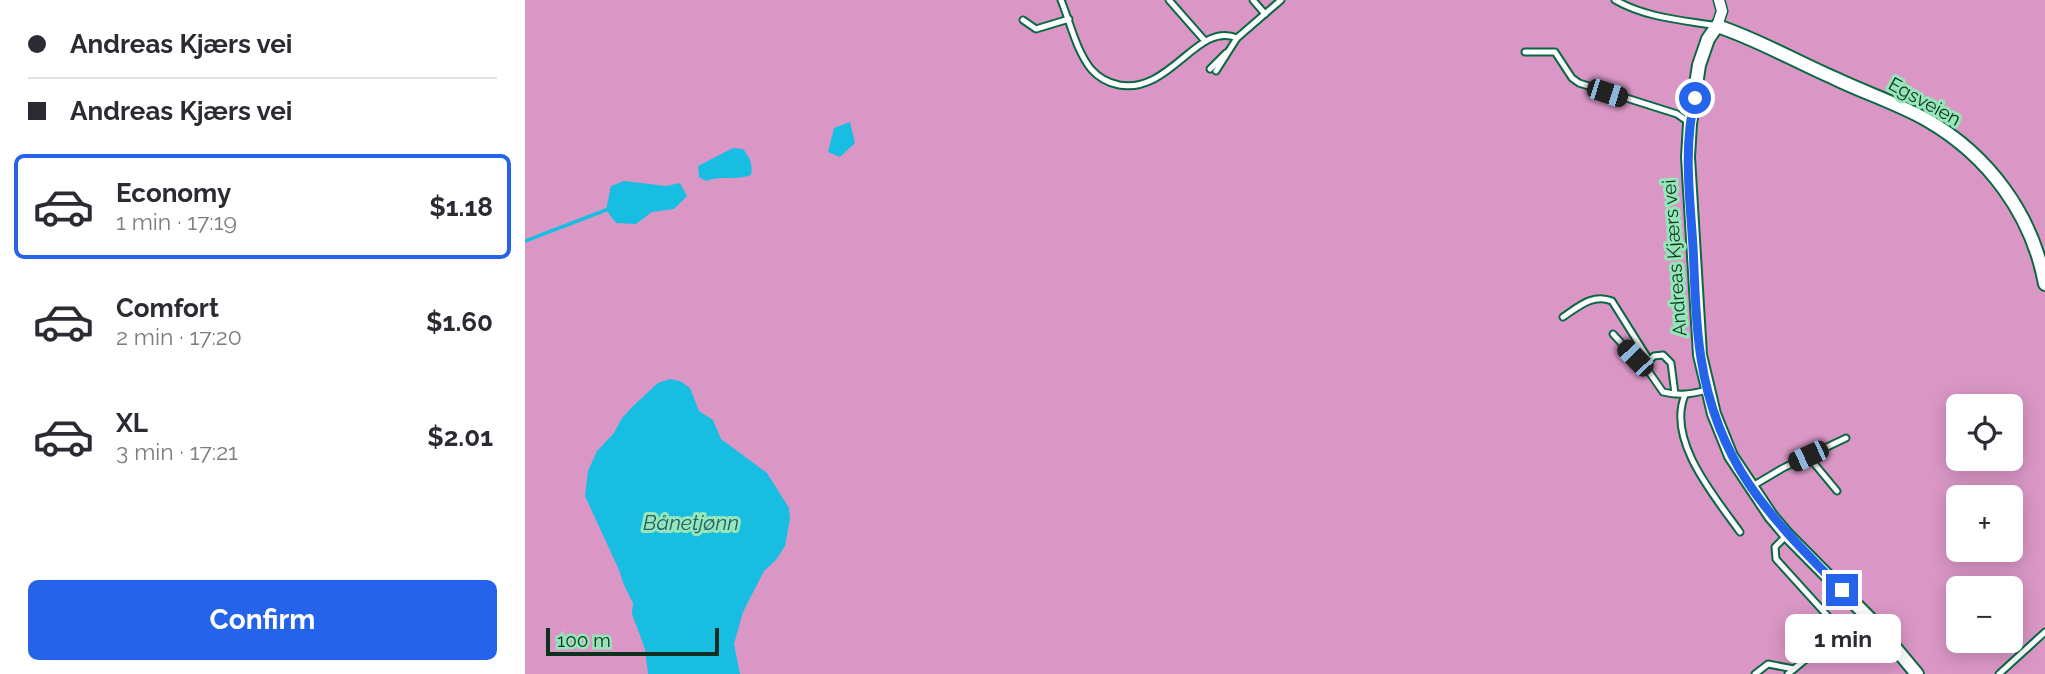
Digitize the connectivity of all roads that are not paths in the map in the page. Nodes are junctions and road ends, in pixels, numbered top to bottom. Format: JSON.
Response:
{"nodes":[{"id":1,"x":1061,"y":0,"type":"edge"},
{"id":2,"x":1169,"y":0,"type":"edge"},
{"id":3,"x":1253,"y":0,"type":"edge"},
{"id":4,"x":1281,"y":0,"type":"edge"},
{"id":5,"x":1615,"y":0,"type":"edge"},
{"id":6,"x":1719,"y":0,"type":"edge"},
{"id":7,"x":1265,"y":14,"type":"junction"},
{"id":8,"x":1069,"y":19,"type":"junction"},
{"id":9,"x":1023,"y":20,"type":"dead end"},
{"id":10,"x":1717,"y":26,"type":"junction"},
{"id":11,"x":1237,"y":38,"type":"junction"},
{"id":12,"x":1205,"y":41,"type":"junction"},
{"id":13,"x":1525,"y":52,"type":"dead end"},
{"id":14,"x":1213,"y":70,"type":"dead end"},
{"id":15,"x":1690,"y":124,"type":"junction"},
{"id":16,"x":2045,"y":284,"type":"edge"},
{"id":17,"x":1563,"y":317,"type":"dead end"},
{"id":18,"x":1613,"y":334,"type":"dead end"},
{"id":19,"x":1648,"y":362,"type":"junction"},
{"id":20,"x":1707,"y":390,"type":"junction"},
{"id":21,"x":1675,"y":394,"type":"junction"},
{"id":22,"x":1685,"y":395,"type":"junction"},
{"id":23,"x":1846,"y":438,"type":"dead end"},
{"id":24,"x":1808,"y":456,"type":"junction"},
{"id":25,"x":1751,"y":487,"type":"junction"},
{"id":26,"x":1837,"y":491,"type":"dead end"},
{"id":27,"x":1740,"y":532,"type":"dead end"},
{"id":28,"x":1787,"y":535,"type":"junction"},
{"id":29,"x":1868,"y":618,"type":"junction"},
{"id":30,"x":2045,"y":632,"type":"edge"},
{"id":31,"x":1834,"y":635,"type":"junction"},
{"id":32,"x":1767,"y":664,"type":"junction"},
{"id":33,"x":1794,"y":669,"type":"junction"},
{"id":34,"x":1755,"y":674,"type":"edge"},
{"id":35,"x":1773,"y":674,"type":"edge"},
{"id":36,"x":1788,"y":674,"type":"edge"},
{"id":37,"x":1917,"y":674,"type":"edge"},
{"id":38,"x":1999,"y":674,"type":"edge"}],
"edges":[{"from":1,"to":8,"type":"lane"},
{"from":2,"to":12,"type":"lane"},
{"from":3,"to":7,"type":"lane"},
{"from":4,"to":7,"type":"lane"},
{"from":5,"to":10,"type":"lane","name":"Egsveien"},
{"from":6,"to":10,"type":"street"},
{"from":7,"to":11,"type":"lane"},
{"from":8,"to":9,"type":"lane"},
{"from":8,"to":12,"type":"lane"},
{"from":10,"to":15,"type":"street","name":"Andreas Kjærs vei"},
{"from":10,"to":16,"type":"street","name":"Egsveien"},
{"from":11,"to":12,"type":"lane"},
{"from":11,"to":14,"type":"lane"},
{"from":13,"to":15,"type":"lane"},
{"from":15,"to":20,"type":"street","name":"Andreas Kjærs vei"},
{"from":17,"to":19,"type":"lane","name":"Andreas Kjærs vei"},
{"from":18,"to":19,"type":"lane"},
{"from":19,"to":21,"type":"lane","name":"Andreas Kjærs vei"},
{"from":19,"to":21,"type":"lane","name":"Andreas Kjærs vei"},
{"from":20,"to":22,"type":"lane"},
{"from":20,"to":25,"type":"street","name":"Andreas Kjærs vei"},
{"from":21,"to":22,"type":"lane"},
{"from":22,"to":27,"type":"lane"},
{"from":23,"to":24,"type":"lane"},
{"from":24,"to":25,"type":"lane"},
{"from":24,"to":26,"type":"lane"},
{"from":25,"to":28,"type":"street","name":"Andreas Kjærs vei"},
{"from":28,"to":29,"type":"street","name":"Andreas Kjærs vei"},
{"from":28,"to":31,"type":"lane"},
{"from":29,"to":31,"type":"lane"},
{"from":29,"to":37,"type":"street","name":"Andreas Kjærs vei"},
{"from":30,"to":38,"type":"lane"},
{"from":31,"to":33,"type":"lane"},
{"from":32,"to":33,"type":"lane"},
{"from":32,"to":34,"type":"lane"},
{"from":32,"to":35,"type":"lane"},
{"from":33,"to":36,"type":"lane"}]}
